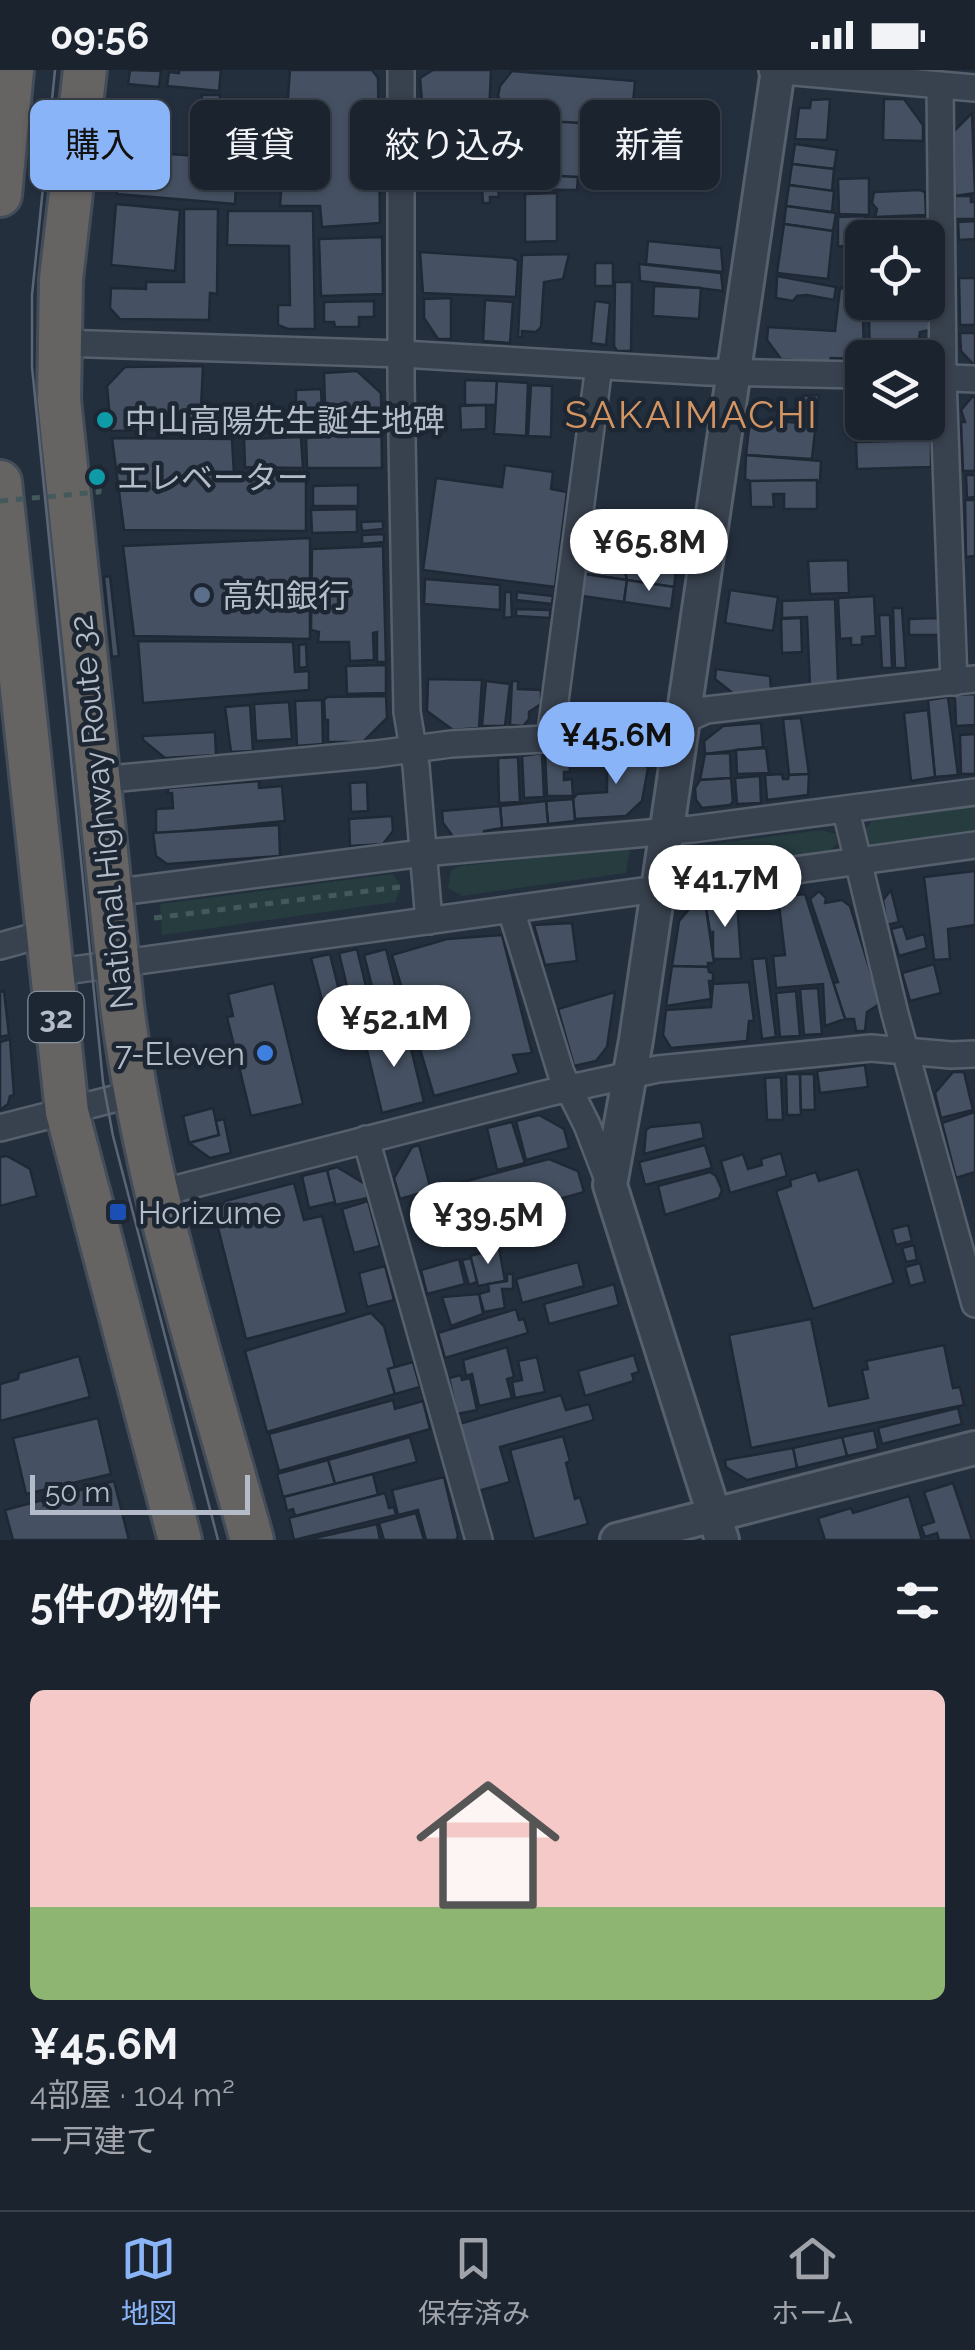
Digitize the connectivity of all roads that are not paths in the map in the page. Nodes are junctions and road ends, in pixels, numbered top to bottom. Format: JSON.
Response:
{"nodes":[{"id":1,"x":12,"y":70,"type":"edge"},
{"id":2,"x":85,"y":70,"type":"edge"},
{"id":3,"x":402,"y":70,"type":"edge"},
{"id":4,"x":776,"y":70,"type":"edge"},
{"id":5,"x":940,"y":86,"type":"junction"},
{"id":6,"x":975,"y":88,"type":"edge"},
{"id":7,"x":0,"y":195,"type":"edge"},
{"id":8,"x":937,"y":340,"type":"edge"},
{"id":9,"x":60,"y":343,"type":"junction"},
{"id":10,"x":402,"y":354,"type":"junction"},
{"id":11,"x":600,"y":366,"type":"junction"},
{"id":12,"x":733,"y":371,"type":"junction"},
{"id":13,"x":845,"y":374,"type":"edge"},
{"id":14,"x":945,"y":377,"type":"edge"},
{"id":15,"x":975,"y":379,"type":"edge"},
{"id":16,"x":942,"y":440,"type":"edge"},
{"id":17,"x":0,"y":482,"type":"edge"},
{"id":18,"x":965,"y":681,"type":"edge"},
{"id":19,"x":680,"y":722,"type":"junction"},
{"id":20,"x":550,"y":738,"type":"junction"},
{"id":21,"x":412,"y":750,"type":"junction"},
{"id":22,"x":98,"y":780,"type":"junction"},
{"id":23,"x":975,"y":792,"type":"edge"},
{"id":24,"x":846,"y":811,"type":"junction"},
{"id":25,"x":665,"y":832,"type":"junction"},
{"id":26,"x":975,"y":846,"type":"edge"},
{"id":27,"x":423,"y":853,"type":"junction"},
{"id":28,"x":858,"y":862,"type":"junction"},
{"id":29,"x":656,"y":890,"type":"junction"},
{"id":30,"x":111,"y":893,"type":"junction"},
{"id":31,"x":512,"y":910,"type":"junction"},
{"id":32,"x":429,"y":920,"type":"junction"},
{"id":33,"x":0,"y":946,"type":"edge"},
{"id":34,"x":49,"y":953,"type":"junction"},
{"id":35,"x":119,"y":964,"type":"junction"},
{"id":36,"x":907,"y":1051,"type":"junction"},
{"id":37,"x":975,"y":1054,"type":"edge"},
{"id":38,"x":628,"y":1075,"type":"junction"},
{"id":39,"x":560,"y":1090,"type":"junction"},
{"id":40,"x":134,"y":1094,"type":"junction"},
{"id":41,"x":67,"y":1112,"type":"junction"},
{"id":42,"x":0,"y":1128,"type":"edge"},
{"id":43,"x":366,"y":1139,"type":"junction"},
{"id":44,"x":610,"y":1185,"type":"junction"},
{"id":45,"x":156,"y":1194,"type":"junction"},
{"id":46,"x":975,"y":1304,"type":"edge"},
{"id":47,"x":975,"y":1448,"type":"edge"},
{"id":48,"x":718,"y":1528,"type":"edge"},
{"id":49,"x":180,"y":1540,"type":"edge"},
{"id":50,"x":252,"y":1540,"type":"edge"},
{"id":51,"x":478,"y":1540,"type":"edge"},
{"id":52,"x":617,"y":1540,"type":"edge"}],
"edges":[{"from":1,"to":7,"type":"highway"},
{"from":2,"to":9,"type":"highway","name":"National Highway Route 32","number":"32"},
{"from":3,"to":10,"type":"street"},
{"from":4,"to":5,"type":"street"},
{"from":4,"to":12,"type":"street"},
{"from":5,"to":6,"type":"street"},
{"from":5,"to":8,"type":"street"},
{"from":9,"to":10,"type":"street"},
{"from":9,"to":22,"type":"highway","name":"National Highway Route 32","number":"32"},
{"from":10,"to":11,"type":"street"},
{"from":10,"to":21,"type":"street"},
{"from":11,"to":12,"type":"street"},
{"from":11,"to":20,"type":"street"},
{"from":12,"to":13,"type":"street"},
{"from":12,"to":19,"type":"street"},
{"from":14,"to":15,"type":"street"},
{"from":16,"to":18,"type":"street"},
{"from":17,"to":34,"type":"highway","name":"National Highway Route 32","number":"32"},
{"from":18,"to":19,"type":"street"},
{"from":19,"to":20,"type":"street"},
{"from":19,"to":25,"type":"street"},
{"from":20,"to":21,"type":"street"},
{"from":21,"to":22,"type":"street"},
{"from":21,"to":27,"type":"street"},
{"from":22,"to":30,"type":"highway","name":"National Highway Route 32","number":"32"},
{"from":23,"to":24,"type":"street"},
{"from":24,"to":25,"type":"street"},
{"from":24,"to":28,"type":"street"},
{"from":25,"to":27,"type":"street"},
{"from":25,"to":29,"type":"street"},
{"from":26,"to":28,"type":"street"},
{"from":27,"to":30,"type":"street"},
{"from":27,"to":32,"type":"street"},
{"from":28,"to":29,"type":"street"},
{"from":28,"to":36,"type":"street"},
{"from":29,"to":31,"type":"street"},
{"from":29,"to":38,"type":"street"},
{"from":30,"to":35,"type":"highway","name":"National Highway Route 32","number":"32"},
{"from":31,"to":32,"type":"street"},
{"from":31,"to":39,"type":"street"},
{"from":32,"to":35,"type":"street"},
{"from":33,"to":34,"type":"street"},
{"from":34,"to":35,"type":"street"},
{"from":34,"to":41,"type":"highway","name":"National Highway Route 32","number":"32"},
{"from":35,"to":40,"type":"highway","name":"National Highway Route 32","number":"32"},
{"from":36,"to":37,"type":"street"},
{"from":36,"to":38,"type":"street"},
{"from":36,"to":46,"type":"street"},
{"from":38,"to":39,"type":"street"},
{"from":38,"to":44,"type":"street"},
{"from":39,"to":43,"type":"street"},
{"from":39,"to":44,"type":"street"},
{"from":40,"to":41,"type":"street"},
{"from":40,"to":45,"type":"highway","name":"National Highway Route 32","number":"32"},
{"from":41,"to":42,"type":"street"},
{"from":41,"to":49,"type":"highway","name":"National Highway Route 32","number":"32"},
{"from":43,"to":45,"type":"street"},
{"from":43,"to":51,"type":"street"},
{"from":44,"to":48,"type":"street"},
{"from":45,"to":50,"type":"highway","name":"National Highway Route 32","number":"32"},
{"from":47,"to":48,"type":"street"},
{"from":48,"to":52,"type":"street"}]}
